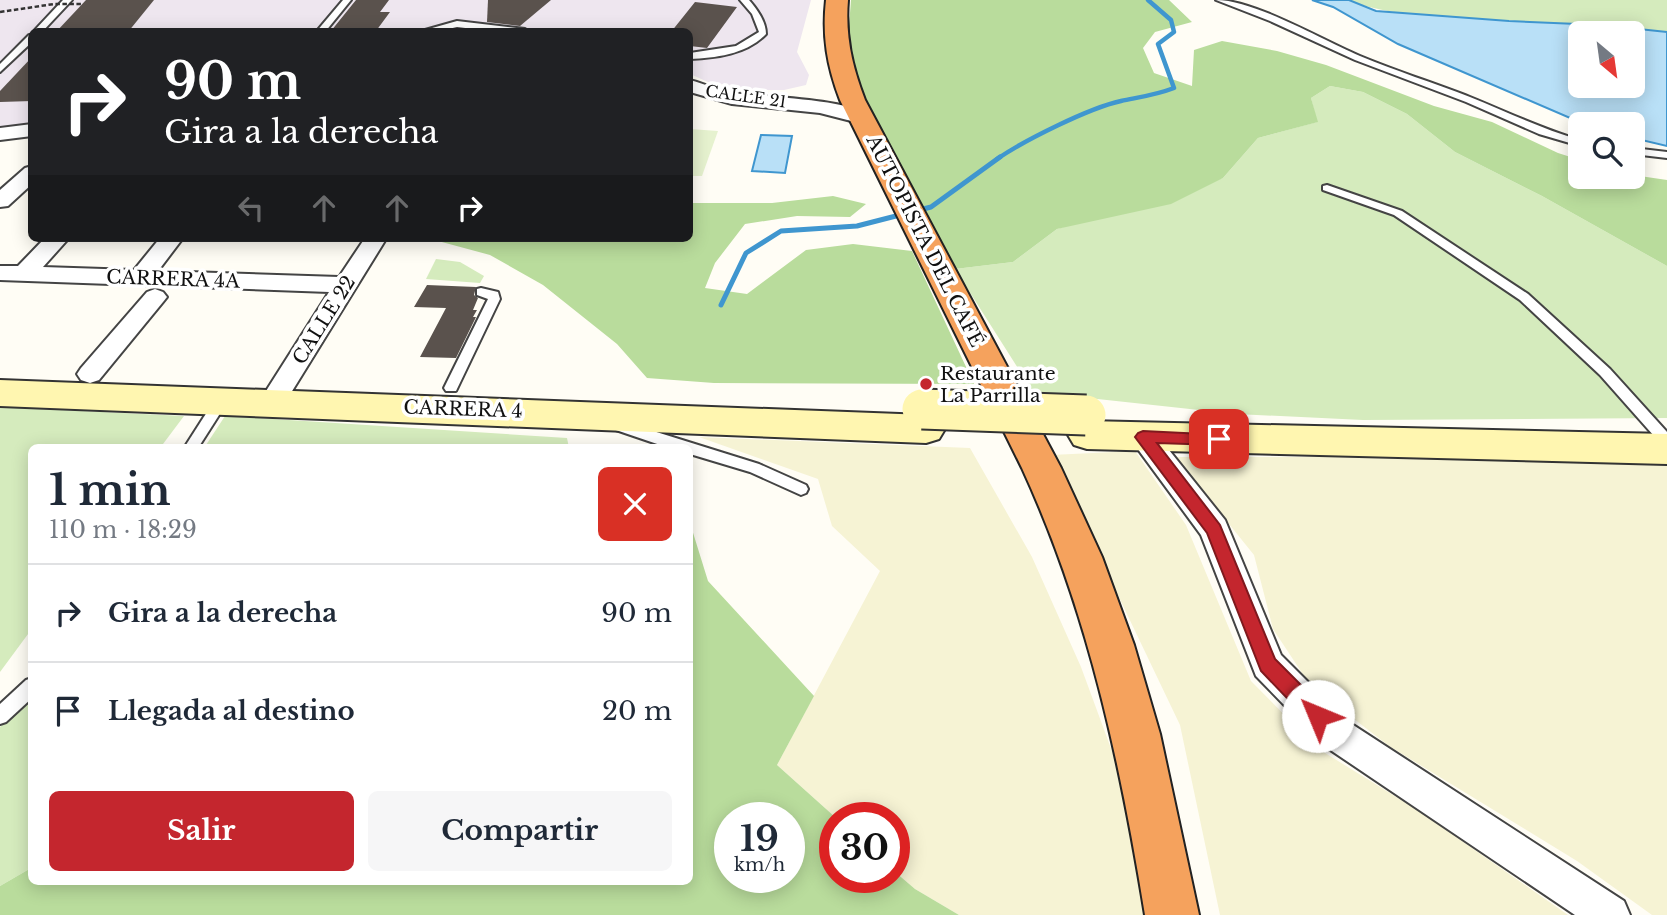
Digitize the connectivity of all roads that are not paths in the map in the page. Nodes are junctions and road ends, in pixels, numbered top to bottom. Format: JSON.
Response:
{"nodes":[{"id":1,"x":68,"y":0,"type":"edge"},
{"id":2,"x":347,"y":0,"type":"edge"},
{"id":3,"x":744,"y":0,"type":"edge"},
{"id":4,"x":837,"y":0,"type":"edge"},
{"id":5,"x":1220,"y":0,"type":"edge"},
{"id":6,"x":41,"y":28,"type":"edge"},
{"id":7,"x":323,"y":28,"type":"edge"},
{"id":8,"x":440,"y":28,"type":"edge"},
{"id":9,"x":491,"y":28,"type":"edge"},
{"id":10,"x":28,"y":41,"type":"edge"},
{"id":11,"x":693,"y":56,"type":"edge"},
{"id":12,"x":0,"y":69,"type":"edge"},
{"id":13,"x":693,"y":87,"type":"edge"},
{"id":14,"x":848,"y":88,"type":"junction"},
{"id":15,"x":804,"y":104,"type":"junction"},
{"id":16,"x":863,"y":118,"type":"junction"},
{"id":17,"x":28,"y":130,"type":"edge"},
{"id":18,"x":0,"y":134,"type":"edge"},
{"id":19,"x":1568,"y":140,"type":"edge"},
{"id":20,"x":1645,"y":152,"type":"edge"},
{"id":21,"x":1667,"y":155,"type":"edge"},
{"id":22,"x":28,"y":176,"type":"edge"},
{"id":23,"x":1327,"y":188,"type":"dead end"},
{"id":24,"x":0,"y":201,"type":"edge"},
{"id":25,"x":53,"y":242,"type":"edge"},
{"id":26,"x":170,"y":242,"type":"edge"},
{"id":27,"x":373,"y":242,"type":"edge"},
{"id":28,"x":12,"y":274,"type":"edge"},
{"id":29,"x":346,"y":285,"type":"junction"},
{"id":30,"x":147,"y":287,"type":"junction"},
{"id":31,"x":481,"y":292,"type":"dead end"},
{"id":32,"x":0,"y":372,"type":"edge"},
{"id":33,"x":90,"y":374,"type":"junction"},
{"id":34,"x":451,"y":388,"type":"junction"},
{"id":35,"x":278,"y":391,"type":"junction"},
{"id":36,"x":0,"y":393,"type":"edge"},
{"id":37,"x":221,"y":401,"type":"junction"},
{"id":38,"x":590,"y":414,"type":"junction"},
{"id":39,"x":924,"y":419,"type":"junction"},
{"id":40,"x":1086,"y":425,"type":"junction"},
{"id":41,"x":1143,"y":437,"type":"junction"},
{"id":42,"x":1294,"y":441,"type":"junction"},
{"id":43,"x":1667,"y":441,"type":"edge"},
{"id":44,"x":194,"y":444,"type":"edge"},
{"id":45,"x":673,"y":444,"type":"edge"},
{"id":46,"x":1667,"y":449,"type":"edge"},
{"id":47,"x":693,"y":451,"type":"edge"},
{"id":48,"x":801,"y":489,"type":"dead end"},
{"id":49,"x":28,"y":690,"type":"edge"},
{"id":50,"x":0,"y":716,"type":"edge"},
{"id":51,"x":1172,"y":915,"type":"edge"},
{"id":52,"x":1610,"y":915,"type":"edge"}],
"edges":[{"from":1,"to":6,"type":"lane"},
{"from":2,"to":7,"type":"lane"},
{"from":3,"to":11,"type":"lane"},
{"from":4,"to":14,"type":"highway","name":"AUTOPISTA DEL CAFÉ"},
{"from":5,"to":19,"type":"lane"},
{"from":8,"to":9,"type":"lane"},
{"from":10,"to":12,"type":"lane"},
{"from":13,"to":15,"type":"street","name":"CALLE 21"},
{"from":14,"to":15,"type":"street","name":"CALLE 21"},
{"from":14,"to":16,"type":"highway","name":"AUTOPISTA DEL CAFÉ"},
{"from":15,"to":16,"type":"street","name":"CALLE 21"},
{"from":16,"to":51,"type":"highway","name":"AUTOPISTA DEL CAFÉ"},
{"from":17,"to":18,"type":"street"},
{"from":20,"to":21,"type":"lane"},
{"from":22,"to":24,"type":"street"},
{"from":23,"to":43,"type":"lane"},
{"from":25,"to":28,"type":"street"},
{"from":26,"to":30,"type":"street"},
{"from":27,"to":29,"type":"street","name":"CALLE 22"},
{"from":28,"to":30,"type":"street","name":"CARRERA 4A"},
{"from":29,"to":30,"type":"street","name":"CARRERA 4A"},
{"from":29,"to":35,"type":"street","name":"CALLE 22"},
{"from":30,"to":33,"type":"street"},
{"from":31,"to":34,"type":"lane"},
{"from":32,"to":33,"type":"main road","name":"CARRERA 4"},
{"from":33,"to":35,"type":"main road","name":"CARRERA 4"},
{"from":34,"to":35,"type":"main road","name":"CARRERA 4"},
{"from":34,"to":39,"type":"main road","name":"CARRERA 4"},
{"from":35,"to":37,"type":"main road","name":"CARRERA 4"},
{"from":35,"to":38,"type":"main road","name":"CARRERA 4"},
{"from":36,"to":37,"type":"main road","name":"CARRERA 4"},
{"from":37,"to":44,"type":"lane"},
{"from":38,"to":39,"type":"main road","name":"CARRERA 4"},
{"from":38,"to":45,"type":"lane"},
{"from":39,"to":40,"type":"main road"},
{"from":40,"to":41,"type":"main road"},
{"from":40,"to":42,"type":"main road"},
{"from":41,"to":42,"type":"main road"},
{"from":41,"to":52,"type":"street"},
{"from":42,"to":46,"type":"main road"},
{"from":47,"to":48,"type":"lane"},
{"from":49,"to":50,"type":"lane"}]}
